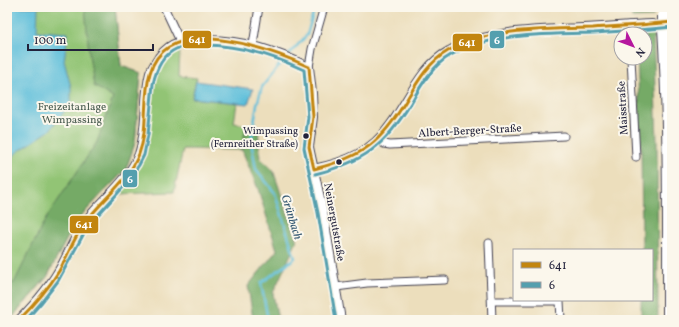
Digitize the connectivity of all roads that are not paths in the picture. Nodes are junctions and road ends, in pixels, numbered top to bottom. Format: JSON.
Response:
{"nodes":[{"id":1,"x":164,"y":7,"type":"edge"},
{"id":2,"x":259,"y":7,"type":"edge"},
{"id":3,"x":324,"y":7,"type":"edge"},
{"id":4,"x":664,"y":17,"type":"edge"},
{"id":5,"x":652,"y":24,"type":"tunnel mouth"},
{"id":6,"x":629,"y":25,"type":"joint"},
{"id":7,"x":180,"y":41,"type":"junction"},
{"id":8,"x":253,"y":45,"type":"junction"},
{"id":9,"x":631,"y":66,"type":"edge"},
{"id":10,"x":309,"y":67,"type":"junction"},
{"id":11,"x":564,"y":136,"type":"dead end"},
{"id":12,"x":378,"y":139,"type":"junction"},
{"id":13,"x":636,"y":157,"type":"dead end"},
{"id":14,"x":314,"y":169,"type":"junction"},
{"id":15,"x":489,"y":243,"type":"dead end"},
{"id":16,"x":445,"y":280,"type":"dead end"},
{"id":17,"x":336,"y":287,"type":"junction"},
{"id":18,"x":492,"y":301,"type":"junction"},
{"id":19,"x":19,"y":320,"type":"edge"},
{"id":20,"x":341,"y":320,"type":"edge"},
{"id":21,"x":492,"y":320,"type":"edge"},
{"id":22,"x":561,"y":320,"type":"edge"},
{"id":23,"x":669,"y":320,"type":"edge"}],
"edges":[{"from":1,"to":7,"type":"street"},
{"from":2,"to":8,"type":"street"},
{"from":3,"to":10,"type":"street"},
{"from":4,"to":23,"type":"highway"},
{"from":5,"to":6,"type":"street"},
{"from":6,"to":12,"type":"street"},
{"from":7,"to":8,"type":"street"},
{"from":7,"to":19,"type":"street"},
{"from":8,"to":10,"type":"street"},
{"from":9,"to":13,"type":"street","name":"Maisstraße"},
{"from":10,"to":14,"type":"street","name":"Neinergutstraße"},
{"from":11,"to":12,"type":"street","name":"Albert-Berger-Straße"},
{"from":12,"to":14,"type":"street"},
{"from":14,"to":17,"type":"street","name":"Neinergutstraße"},
{"from":15,"to":18,"type":"street"},
{"from":16,"to":17,"type":"street"},
{"from":17,"to":20,"type":"street","name":"Neinergutstraße"},
{"from":18,"to":21,"type":"street"},
{"from":18,"to":22,"type":"street"}]}
